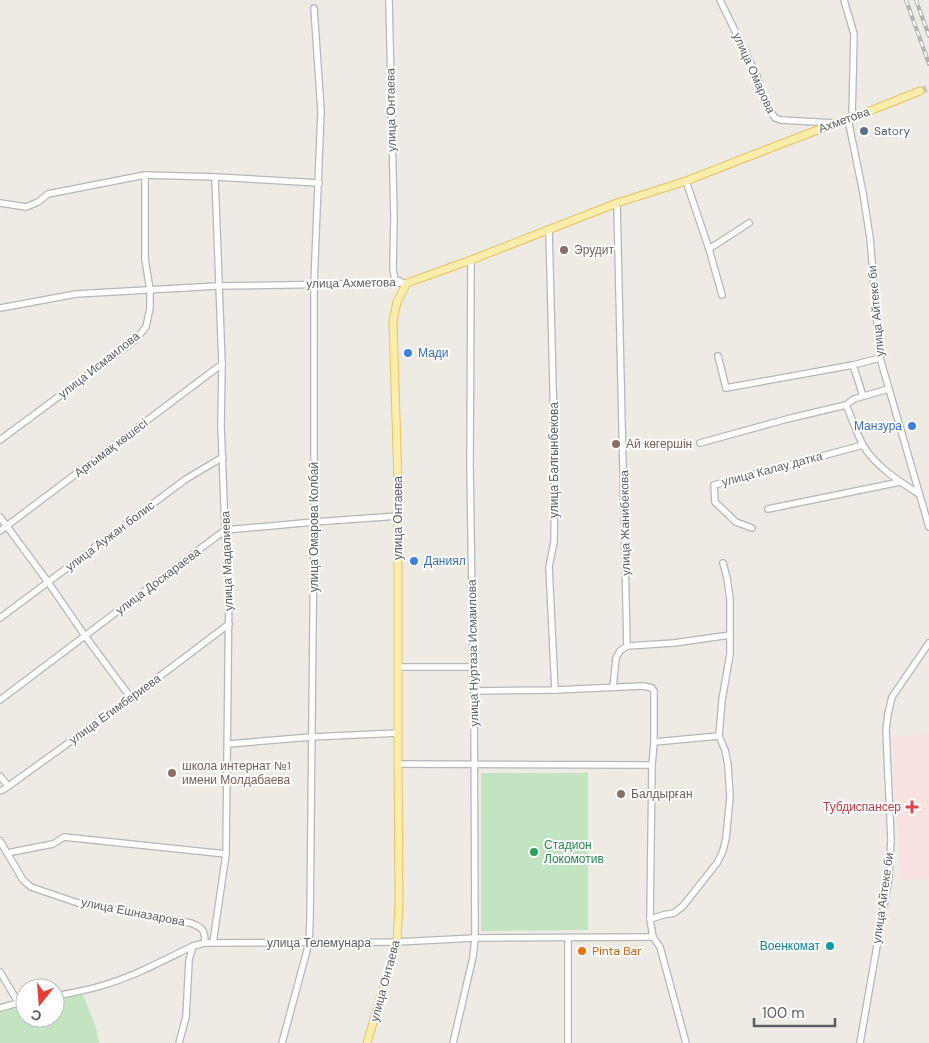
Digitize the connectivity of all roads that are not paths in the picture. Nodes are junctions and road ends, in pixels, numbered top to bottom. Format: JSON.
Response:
{"nodes":[{"id":1,"x":389,"y":0,"type":"edge"},
{"id":2,"x":720,"y":0,"type":"edge"},
{"id":3,"x":844,"y":0,"type":"edge"},
{"id":4,"x":314,"y":8,"type":"dead end"},
{"id":5,"x":920,"y":91,"type":"tunnel mouth"},
{"id":6,"x":850,"y":119,"type":"junction"},
{"id":7,"x":836,"y":123,"type":"junction"},
{"id":8,"x":768,"y":148,"type":"joint"},
{"id":9,"x":145,"y":175,"type":"junction"},
{"id":10,"x":215,"y":177,"type":"junction"},
{"id":11,"x":686,"y":181,"type":"junction"},
{"id":12,"x":319,"y":183,"type":"junction"},
{"id":13,"x":0,"y":203,"type":"edge"},
{"id":14,"x":617,"y":203,"type":"junction"},
{"id":15,"x":749,"y":223,"type":"dead end"},
{"id":16,"x":549,"y":229,"type":"junction"},
{"id":17,"x":709,"y":249,"type":"junction"},
{"id":18,"x":471,"y":260,"type":"junction"},
{"id":19,"x":407,"y":283,"type":"junction"},
{"id":20,"x":314,"y":284,"type":"junction"},
{"id":21,"x":218,"y":286,"type":"junction"},
{"id":22,"x":150,"y":290,"type":"junction"},
{"id":23,"x":722,"y":295,"type":"dead end"},
{"id":24,"x":0,"y":308,"type":"edge"},
{"id":25,"x":718,"y":356,"type":"dead end"},
{"id":26,"x":880,"y":358,"type":"junction"},
{"id":27,"x":222,"y":364,"type":"junction"},
{"id":28,"x":853,"y":365,"type":"junction"},
{"id":29,"x":888,"y":389,"type":"junction"},
{"id":30,"x":863,"y":396,"type":"junction"},
{"id":31,"x":846,"y":405,"type":"junction"},
{"id":32,"x":0,"y":440,"type":"edge"},
{"id":33,"x":700,"y":443,"type":"dead end"},
{"id":34,"x":863,"y":445,"type":"junction"},
{"id":35,"x":223,"y":457,"type":"junction"},
{"id":36,"x":900,"y":482,"type":"junction"},
{"id":37,"x":919,"y":494,"type":"junction"},
{"id":38,"x":768,"y":509,"type":"dead end"},
{"id":39,"x":398,"y":516,"type":"junction"},
{"id":40,"x":0,"y":517,"type":"edge"},
{"id":41,"x":314,"y":522,"type":"junction"},
{"id":42,"x":7,"y":526,"type":"junction"},
{"id":43,"x":929,"y":527,"type":"edge"},
{"id":44,"x":752,"y":528,"type":"dead end"},
{"id":45,"x":225,"y":530,"type":"junction"},
{"id":46,"x":0,"y":531,"type":"edge"},
{"id":47,"x":723,"y":563,"type":"dead end"},
{"id":48,"x":48,"y":582,"type":"junction"},
{"id":49,"x":0,"y":618,"type":"edge"},
{"id":50,"x":229,"y":624,"type":"junction"},
{"id":51,"x":730,"y":635,"type":"junction"},
{"id":52,"x":85,"y":636,"type":"junction"},
{"id":53,"x":929,"y":643,"type":"edge"},
{"id":54,"x":627,"y":646,"type":"junction"},
{"id":55,"x":398,"y":667,"type":"junction"},
{"id":56,"x":473,"y":667,"type":"junction"},
{"id":57,"x":613,"y":688,"type":"junction"},
{"id":58,"x":556,"y":690,"type":"junction"},
{"id":59,"x":474,"y":691,"type":"junction"},
{"id":60,"x":131,"y":698,"type":"junction"},
{"id":61,"x":0,"y":700,"type":"edge"},
{"id":62,"x":398,"y":733,"type":"junction"},
{"id":63,"x":719,"y":736,"type":"junction"},
{"id":64,"x":312,"y":738,"type":"junction"},
{"id":65,"x":654,"y":742,"type":"junction"},
{"id":66,"x":228,"y":744,"type":"junction"},
{"id":67,"x":398,"y":764,"type":"junction"},
{"id":68,"x":474,"y":764,"type":"junction"},
{"id":69,"x":652,"y":765,"type":"junction"},
{"id":70,"x":0,"y":776,"type":"edge"},
{"id":71,"x":8,"y":786,"type":"junction"},
{"id":72,"x":0,"y":791,"type":"edge"},
{"id":73,"x":0,"y":841,"type":"edge"},
{"id":74,"x":7,"y":853,"type":"junction"},
{"id":75,"x":226,"y":854,"type":"junction"},
{"id":76,"x":650,"y":919,"type":"junction"},
{"id":77,"x":653,"y":937,"type":"junction"},
{"id":78,"x":475,"y":938,"type":"junction"},
{"id":79,"x":568,"y":938,"type":"junction"},
{"id":80,"x":397,"y":942,"type":"junction"},
{"id":81,"x":213,"y":943,"type":"junction"},
{"id":82,"x":309,"y":943,"type":"junction"},
{"id":83,"x":204,"y":944,"type":"junction"},
{"id":84,"x":193,"y":946,"type":"junction"},
{"id":85,"x":0,"y":972,"type":"edge"},
{"id":86,"x":15,"y":992,"type":"edge"},
{"id":87,"x":65,"y":994,"type":"edge"},
{"id":88,"x":15,"y":1004,"type":"edge"},
{"id":89,"x":0,"y":1008,"type":"edge"},
{"id":90,"x":179,"y":1043,"type":"edge"},
{"id":91,"x":282,"y":1043,"type":"edge"},
{"id":92,"x":368,"y":1043,"type":"edge"},
{"id":93,"x":453,"y":1043,"type":"edge"},
{"id":94,"x":568,"y":1043,"type":"edge"},
{"id":95,"x":686,"y":1043,"type":"edge"},
{"id":96,"x":860,"y":1043,"type":"edge"}],
"edges":[{"from":1,"to":19,"type":"street","name":"улица Онтаева"},
{"from":2,"to":7,"type":"street","name":"улица Омарова"},
{"from":3,"to":6,"type":"street","name":"улица Айтеке би"},
{"from":4,"to":12,"type":"street","name":"улица Омарова Колбай"},
{"from":5,"to":6,"type":"main road","name":"Ахметова"},
{"from":6,"to":7,"type":"main road","name":"Ахметова"},
{"from":6,"to":26,"type":"street","name":"улица Айтеке би"},
{"from":7,"to":8,"type":"main road","name":"Ахметова"},
{"from":8,"to":11,"type":"main road","name":"улица Ахметова"},
{"from":9,"to":10,"type":"street"},
{"from":9,"to":13,"type":"street"},
{"from":9,"to":22,"type":"street","name":"улица Исмаилова"},
{"from":10,"to":12,"type":"street"},
{"from":10,"to":21,"type":"street","name":"улица Мадалиева"},
{"from":11,"to":14,"type":"main road","name":"улица Ахметова"},
{"from":11,"to":17,"type":"street"},
{"from":12,"to":20,"type":"street","name":"улица Омарова Колбай"},
{"from":14,"to":16,"type":"main road","name":"улица Ахметова"},
{"from":14,"to":54,"type":"street","name":"улица Жанибекова"},
{"from":15,"to":17,"type":"street"},
{"from":16,"to":18,"type":"main road","name":"улица Ахметова"},
{"from":16,"to":58,"type":"street","name":"улица Балгынбекова"},
{"from":17,"to":23,"type":"street"},
{"from":18,"to":19,"type":"main road","name":"улица Ахметова"},
{"from":18,"to":56,"type":"street","name":"улица Нуртаза Исмаилова"},
{"from":19,"to":20,"type":"street","name":"улица Ахметова"},
{"from":19,"to":39,"type":"main road","name":"улица Онтаева"},
{"from":20,"to":21,"type":"street","name":"улица Ахметова"},
{"from":20,"to":41,"type":"street","name":"улица Омарова Колбай"},
{"from":21,"to":22,"type":"street","name":"улица Ахметова"},
{"from":21,"to":27,"type":"street","name":"улица Мадалиева"},
{"from":22,"to":24,"type":"street","name":"улица Ахметова"},
{"from":22,"to":32,"type":"street","name":"улица Исмаилова"},
{"from":25,"to":28,"type":"street"},
{"from":26,"to":28,"type":"street"},
{"from":26,"to":29,"type":"street","name":"улица Айтеке би"},
{"from":27,"to":35,"type":"street","name":"улица Мадалиева"},
{"from":27,"to":42,"type":"street","name":"Арғымақ көшесі"},
{"from":28,"to":30,"type":"street"},
{"from":29,"to":30,"type":"street"},
{"from":29,"to":37,"type":"street","name":"улица Айтеке би"},
{"from":30,"to":31,"type":"street"},
{"from":31,"to":33,"type":"street"},
{"from":31,"to":34,"type":"street"},
{"from":34,"to":36,"type":"street"},
{"from":34,"to":44,"type":"street","name":"улица Калау датка"},
{"from":35,"to":45,"type":"street","name":"улица Мадалиева"},
{"from":35,"to":48,"type":"street","name":"улица Аужан болис"},
{"from":36,"to":37,"type":"street"},
{"from":36,"to":38,"type":"street"},
{"from":37,"to":43,"type":"street","name":"улица Айтеке би"},
{"from":39,"to":41,"type":"street"},
{"from":39,"to":55,"type":"main road","name":"улица Онтаева"},
{"from":40,"to":42,"type":"street"},
{"from":41,"to":45,"type":"street"},
{"from":41,"to":64,"type":"street","name":"улица Омарова Колбай"},
{"from":42,"to":46,"type":"street","name":"Арғымақ көшесі"},
{"from":42,"to":48,"type":"street"},
{"from":45,"to":50,"type":"street","name":"улица Мадалиева"},
{"from":45,"to":52,"type":"street","name":"улица Доскараева"},
{"from":47,"to":51,"type":"street"},
{"from":48,"to":49,"type":"street","name":"улица Аужан болис"},
{"from":48,"to":52,"type":"street"},
{"from":50,"to":60,"type":"street","name":"улица Егимбериева"},
{"from":50,"to":66,"type":"street","name":"улица Мадалиева"},
{"from":51,"to":54,"type":"street"},
{"from":51,"to":63,"type":"street"},
{"from":52,"to":60,"type":"street"},
{"from":52,"to":61,"type":"street","name":"улица Доскараева"},
{"from":53,"to":96,"type":"street","name":"улица Айтеке би"},
{"from":54,"to":57,"type":"street"},
{"from":55,"to":56,"type":"street"},
{"from":55,"to":62,"type":"main road","name":"улица Онтаева"},
{"from":56,"to":59,"type":"street","name":"улица Нуртаза Исмаилова"},
{"from":57,"to":58,"type":"street"},
{"from":57,"to":65,"type":"street"},
{"from":58,"to":59,"type":"street"},
{"from":59,"to":68,"type":"street","name":"улица Нуртаза Исмаилова"},
{"from":60,"to":71,"type":"street","name":"улица Егимбериева"},
{"from":62,"to":64,"type":"street"},
{"from":62,"to":67,"type":"main road","name":"улица Онтаева"},
{"from":63,"to":65,"type":"street"},
{"from":63,"to":76,"type":"street"},
{"from":64,"to":66,"type":"street"},
{"from":64,"to":82,"type":"street","name":"улица Омарова Колбай"},
{"from":65,"to":69,"type":"street"},
{"from":66,"to":75,"type":"street","name":"улица Мадалиева"},
{"from":67,"to":68,"type":"street"},
{"from":67,"to":80,"type":"main road","name":"улица Онтаева"},
{"from":68,"to":69,"type":"street"},
{"from":68,"to":78,"type":"street","name":"улица Нуртаза Исмаилова"},
{"from":69,"to":76,"type":"street"},
{"from":70,"to":71,"type":"street"},
{"from":71,"to":72,"type":"street","name":"улица Егимбериева"},
{"from":73,"to":74,"type":"street","name":"улица Ешназарова"},
{"from":74,"to":75,"type":"street"},
{"from":74,"to":83,"type":"street","name":"улица Ешназарова"},
{"from":75,"to":81,"type":"street","name":"улица Мадалиева"},
{"from":76,"to":77,"type":"street"},
{"from":77,"to":79,"type":"street","name":"улица Телемунара"},
{"from":77,"to":95,"type":"street"},
{"from":78,"to":79,"type":"street","name":"улица Телемунара"},
{"from":78,"to":80,"type":"street","name":"улица Телемунара"},
{"from":78,"to":93,"type":"street","name":"улица Нуртаза Исмаилова"},
{"from":79,"to":94,"type":"street"},
{"from":80,"to":82,"type":"street","name":"улица Телемунара"},
{"from":80,"to":92,"type":"main road","name":"улица Онтаева"},
{"from":81,"to":82,"type":"street","name":"улица Телемунара"},
{"from":81,"to":83,"type":"street","name":"улица Телемунара"},
{"from":82,"to":91,"type":"street","name":"улица Омарова Колбай"},
{"from":83,"to":84,"type":"street","name":"улица Телемунара"},
{"from":84,"to":87,"type":"street","name":"улица Телемунара"},
{"from":84,"to":90,"type":"street"},
{"from":85,"to":86,"type":"street"},
{"from":88,"to":89,"type":"street"}]}
